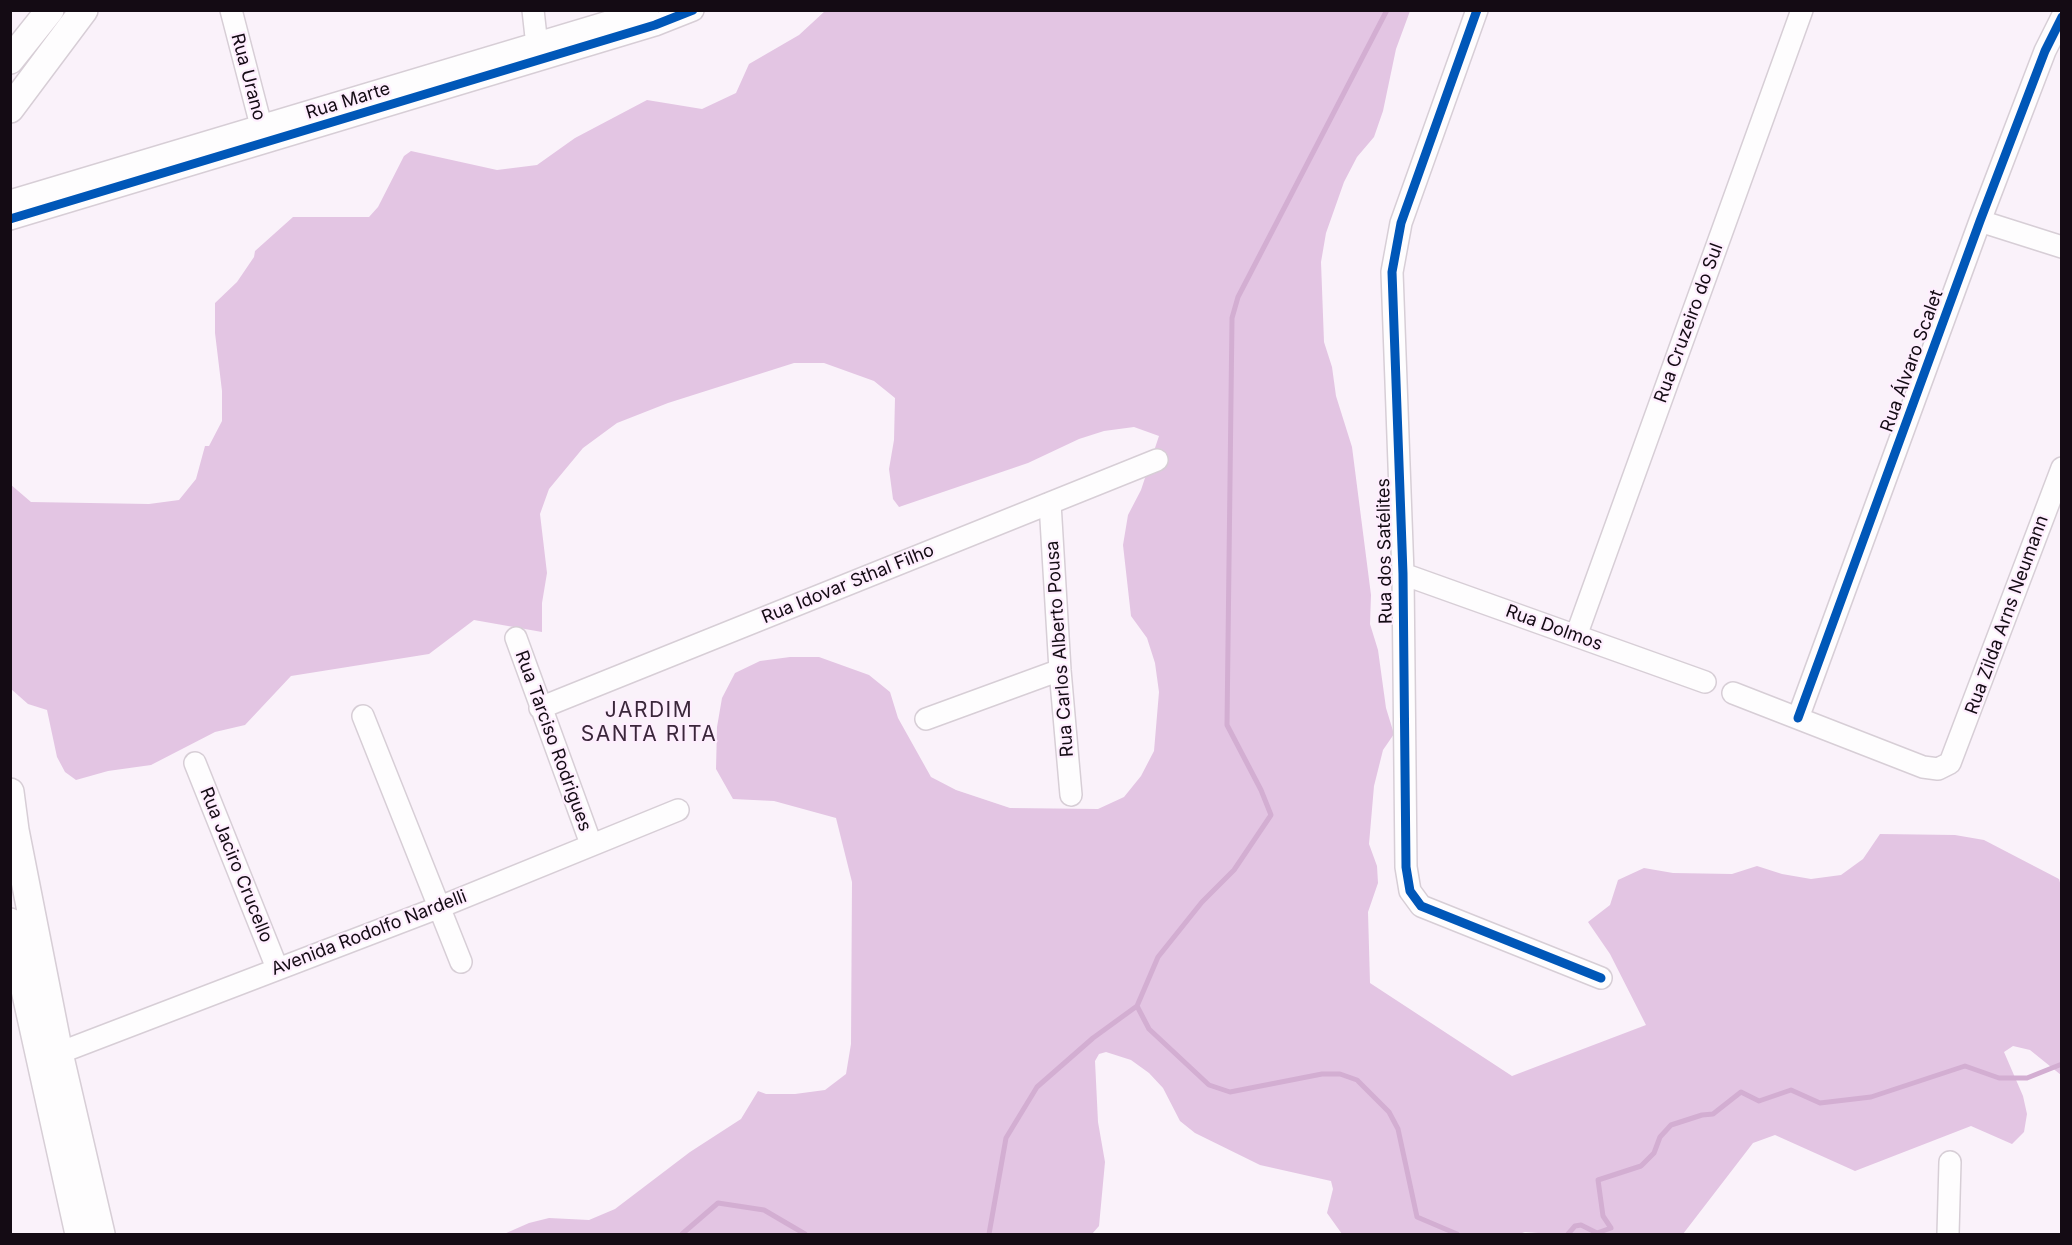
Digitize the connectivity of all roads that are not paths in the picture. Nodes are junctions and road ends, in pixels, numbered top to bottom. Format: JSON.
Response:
{"nodes":[{"id":1,"x":50,"y":10,"type":"edge"},
{"id":2,"x":84,"y":10,"type":"edge"},
{"id":3,"x":231,"y":10,"type":"edge"},
{"id":4,"x":533,"y":10,"type":"edge"},
{"id":5,"x":648,"y":10,"type":"edge"},
{"id":6,"x":693,"y":10,"type":"edge"},
{"id":7,"x":1477,"y":10,"type":"edge"},
{"id":8,"x":1802,"y":10,"type":"edge"},
{"id":9,"x":2061,"y":17,"type":"edge"},
{"id":10,"x":537,"y":50,"type":"junction"},
{"id":11,"x":10,"y":60,"type":"edge"},
{"id":12,"x":10,"y":109,"type":"edge"},
{"id":13,"x":263,"y":135,"type":"junction"},
{"id":14,"x":10,"y":201,"type":"edge"},
{"id":15,"x":10,"y":219,"type":"edge"},
{"id":16,"x":1980,"y":221,"type":"junction"},
{"id":17,"x":2061,"y":247,"type":"edge"},
{"id":18,"x":1157,"y":460,"type":"dead end"},
{"id":19,"x":2059,"y":481,"type":"edge"},
{"id":20,"x":1050,"y":503,"type":"junction"},
{"id":21,"x":1403,"y":574,"type":"junction"},
{"id":22,"x":1576,"y":636,"type":"junction"},
{"id":23,"x":516,"y":638,"type":"dead end"},
{"id":24,"x":1060,"y":670,"type":"junction"},
{"id":25,"x":1705,"y":682,"type":"dead end"},
{"id":26,"x":1733,"y":693,"type":"dead end"},
{"id":27,"x":540,"y":708,"type":"junction"},
{"id":28,"x":363,"y":716,"type":"dead end"},
{"id":29,"x":1798,"y":718,"type":"junction"},
{"id":30,"x":926,"y":719,"type":"dead end"},
{"id":31,"x":195,"y":763,"type":"dead end"},
{"id":32,"x":10,"y":792,"type":"edge"},
{"id":33,"x":1071,"y":795,"type":"dead end"},
{"id":34,"x":678,"y":810,"type":"dead end"},
{"id":35,"x":591,"y":844,"type":"junction"},
{"id":36,"x":440,"y":907,"type":"junction"},
{"id":37,"x":10,"y":922,"type":"edge"},
{"id":38,"x":461,"y":962,"type":"dead end"},
{"id":39,"x":277,"y":968,"type":"junction"},
{"id":40,"x":1601,"y":978,"type":"dead end"},
{"id":41,"x":59,"y":1053,"type":"junction"},
{"id":42,"x":1950,"y":1162,"type":"dead end"},
{"id":43,"x":80,"y":1234,"type":"edge"},
{"id":44,"x":101,"y":1234,"type":"edge"},
{"id":45,"x":1948,"y":1234,"type":"edge"}],
"edges":[{"from":1,"to":11,"type":"main road"},
{"from":2,"to":12,"type":"main road"},
{"from":3,"to":13,"type":"street","name":"Rua Urano"},
{"from":4,"to":10,"type":"street"},
{"from":5,"to":10,"type":"street","name":"Rua Marte"},
{"from":6,"to":10,"type":"street","name":"Rua Marte"},
{"from":7,"to":21,"type":"street","name":"Rua dos Satélites"},
{"from":8,"to":22,"type":"street","name":"Rua Cruzeiro do Sul"},
{"from":9,"to":16,"type":"street","name":"Rua Álvaro Scalet"},
{"from":10,"to":13,"type":"street","name":"Rua Marte"},
{"from":13,"to":14,"type":"street","name":"Rua Marte"},
{"from":13,"to":15,"type":"street","name":"Rua Marte"},
{"from":16,"to":17,"type":"street"},
{"from":16,"to":29,"type":"street","name":"Rua Álvaro Scalet"},
{"from":18,"to":20,"type":"street","name":"Rua Idovar Sthal Filho"},
{"from":19,"to":29,"type":"street","name":"Rua Zilda Arns Neumann"},
{"from":20,"to":24,"type":"street","name":"Rua Carlos Alberto Pousa"},
{"from":20,"to":27,"type":"street","name":"Rua Idovar Sthal Filho"},
{"from":21,"to":22,"type":"street","name":"Rua Dolmos"},
{"from":21,"to":40,"type":"street","name":"Rua dos Satélites"},
{"from":22,"to":25,"type":"street","name":"Rua Dolmos"},
{"from":23,"to":27,"type":"street","name":"Rua Tarciso Rodrigues"},
{"from":24,"to":30,"type":"street"},
{"from":24,"to":33,"type":"street","name":"Rua Carlos Alberto Pousa"},
{"from":26,"to":29,"type":"street"},
{"from":27,"to":35,"type":"street","name":"Rua Tarciso Rodrigues"},
{"from":28,"to":36,"type":"street"},
{"from":31,"to":39,"type":"street","name":"Rua Jaciro Crucello"},
{"from":32,"to":41,"type":"main road"},
{"from":34,"to":35,"type":"street","name":"Avenida Rodolfo Nardelli"},
{"from":35,"to":36,"type":"street","name":"Avenida Rodolfo Nardelli"},
{"from":36,"to":38,"type":"street"},
{"from":36,"to":39,"type":"street","name":"Avenida Rodolfo Nardelli"},
{"from":37,"to":43,"type":"main road"},
{"from":39,"to":41,"type":"street","name":"Avenida Rodolfo Nardelli"},
{"from":41,"to":44,"type":"main road"},
{"from":42,"to":45,"type":"street"}]}
